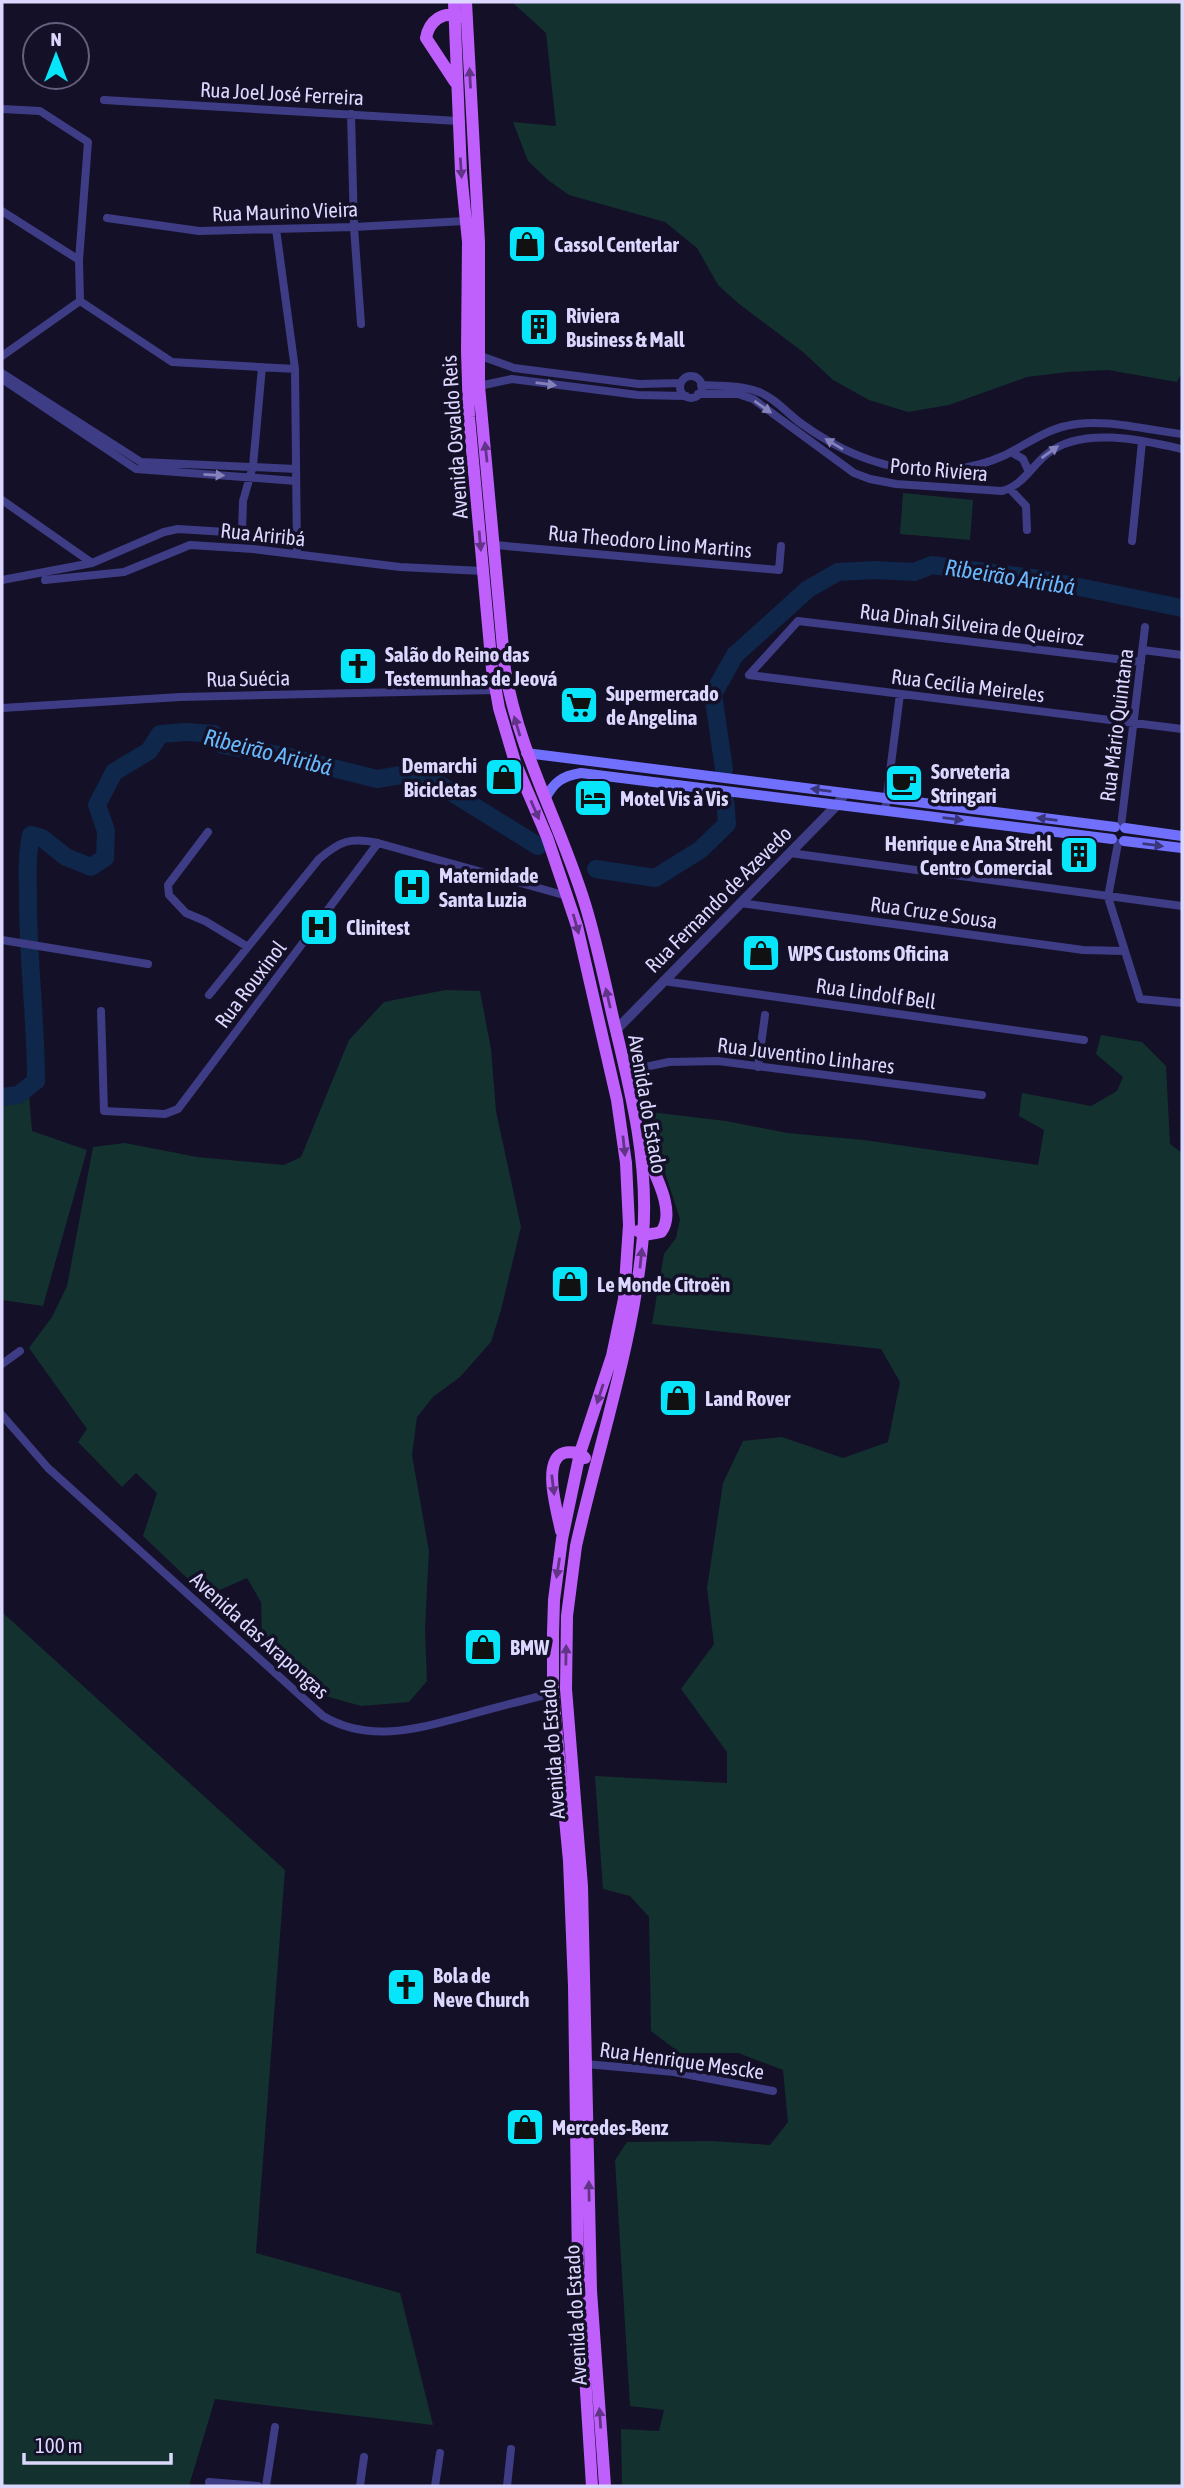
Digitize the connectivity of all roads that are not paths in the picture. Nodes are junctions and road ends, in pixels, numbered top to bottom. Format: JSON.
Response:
{"nodes":[{"id":1,"x":466,"y":2,"type":"edge"},
{"id":2,"x":454,"y":8,"type":"edge"},
{"id":3,"x":467,"y":27,"type":"junction"},
{"id":4,"x":456,"y":86,"type":"junction"},
{"id":5,"x":104,"y":100,"type":"dead end"},
{"id":6,"x":2,"y":108,"type":"edge"},
{"id":7,"x":351,"y":114,"type":"junction"},
{"id":8,"x":458,"y":121,"type":"junction"},
{"id":9,"x":2,"y":211,"type":"edge"},
{"id":10,"x":107,"y":218,"type":"dead end"},
{"id":11,"x":465,"y":221,"type":"junction"},
{"id":12,"x":354,"y":227,"type":"junction"},
{"id":13,"x":276,"y":229,"type":"junction"},
{"id":14,"x":79,"y":260,"type":"junction"},
{"id":15,"x":80,"y":301,"type":"junction"},
{"id":16,"x":361,"y":324,"type":"dead end"},
{"id":17,"x":478,"y":355,"type":"junction"},
{"id":18,"x":2,"y":356,"type":"edge"},
{"id":19,"x":262,"y":367,"type":"junction"},
{"id":20,"x":514,"y":368,"type":"junction"},
{"id":21,"x":295,"y":369,"type":"junction"},
{"id":22,"x":2,"y":373,"type":"edge"},
{"id":23,"x":2,"y":379,"type":"edge"},
{"id":24,"x":512,"y":379,"type":"junction"},
{"id":25,"x":603,"y":380,"type":"junction"},
{"id":26,"x":621,"y":382,"type":"junction"},
{"id":27,"x":680,"y":383,"type":"junction"},
{"id":28,"x":479,"y":386,"type":"junction"},
{"id":29,"x":700,"y":389,"type":"junction"},
{"id":30,"x":601,"y":391,"type":"junction"},
{"id":31,"x":620,"y":393,"type":"junction"},
{"id":32,"x":686,"y":396,"type":"junction"},
{"id":33,"x":1182,"y":434,"type":"edge"},
{"id":34,"x":1143,"y":442,"type":"junction"},
{"id":35,"x":1182,"y":449,"type":"edge"},
{"id":36,"x":1011,"y":452,"type":"junction"},
{"id":37,"x":857,"y":455,"type":"junction"},
{"id":38,"x":875,"y":462,"type":"junction"},
{"id":39,"x":253,"y":466,"type":"junction"},
{"id":40,"x":296,"y":469,"type":"junction"},
{"id":41,"x":848,"y":469,"type":"junction"},
{"id":42,"x":1029,"y":472,"type":"junction"},
{"id":43,"x":248,"y":477,"type":"junction"},
{"id":44,"x":260,"y":479,"type":"junction"},
{"id":45,"x":870,"y":480,"type":"junction"},
{"id":46,"x":296,"y":481,"type":"junction"},
{"id":47,"x":1010,"y":489,"type":"junction"},
{"id":48,"x":2,"y":500,"type":"edge"},
{"id":49,"x":243,"y":501,"type":"junction"},
{"id":50,"x":1027,"y":530,"type":"dead end"},
{"id":51,"x":1132,"y":541,"type":"dead end"},
{"id":52,"x":495,"y":545,"type":"junction"},
{"id":53,"x":781,"y":546,"type":"dead end"},
{"id":54,"x":297,"y":554,"type":"junction"},
{"id":55,"x":92,"y":563,"type":"junction"},
{"id":56,"x":483,"y":570,"type":"junction"},
{"id":57,"x":2,"y":580,"type":"edge"},
{"id":58,"x":45,"y":580,"type":"dead end"},
{"id":59,"x":1145,"y":628,"type":"dead end"},
{"id":60,"x":1143,"y":650,"type":"junction"},
{"id":61,"x":1182,"y":655,"type":"edge"},
{"id":62,"x":1141,"y":662,"type":"junction"},
{"id":63,"x":748,"y":675,"type":"joint"},
{"id":64,"x":496,"y":690,"type":"junction"},
{"id":65,"x":900,"y":694,"type":"junction"},
{"id":66,"x":2,"y":708,"type":"edge"},
{"id":67,"x":1133,"y":723,"type":"junction"},
{"id":68,"x":1182,"y":729,"type":"edge"},
{"id":69,"x":526,"y":753,"type":"junction"},
{"id":70,"x":583,"y":760,"type":"junction"},
{"id":71,"x":671,"y":771,"type":"junction"},
{"id":72,"x":582,"y":773,"type":"junction"},
{"id":73,"x":669,"y":784,"type":"junction"},
{"id":74,"x":845,"y":793,"type":"junction"},
{"id":75,"x":887,"y":798,"type":"junction"},
{"id":76,"x":545,"y":799,"type":"junction"},
{"id":77,"x":837,"y":805,"type":"junction"},
{"id":78,"x":885,"y":811,"type":"junction"},
{"id":79,"x":1120,"y":827,"type":"junction"},
{"id":80,"x":208,"y":832,"type":"dead end"},
{"id":81,"x":1182,"y":836,"type":"edge"},
{"id":82,"x":1118,"y":841,"type":"junction"},
{"id":83,"x":378,"y":843,"type":"junction"},
{"id":84,"x":1182,"y":848,"type":"edge"},
{"id":85,"x":790,"y":853,"type":"junction"},
{"id":86,"x":570,"y":858,"type":"joint"},
{"id":87,"x":555,"y":859,"type":"joint"},
{"id":88,"x":568,"y":896,"type":"junction"},
{"id":89,"x":1108,"y":897,"type":"junction"},
{"id":90,"x":740,"y":903,"type":"junction"},
{"id":91,"x":1182,"y":906,"type":"edge"},
{"id":92,"x":2,"y":940,"type":"edge"},
{"id":93,"x":248,"y":947,"type":"junction"},
{"id":94,"x":1124,"y":951,"type":"junction"},
{"id":95,"x":148,"y":964,"type":"dead end"},
{"id":96,"x":663,"y":981,"type":"junction"},
{"id":97,"x":209,"y":995,"type":"dead end"},
{"id":98,"x":1182,"y":1003,"type":"edge"},
{"id":99,"x":101,"y":1011,"type":"dead end"},
{"id":100,"x":765,"y":1014,"type":"dead end"},
{"id":101,"x":616,"y":1030,"type":"junction"},
{"id":102,"x":1084,"y":1040,"type":"dead end"},
{"id":103,"x":758,"y":1067,"type":"junction"},
{"id":104,"x":626,"y":1071,"type":"junction"},
{"id":105,"x":982,"y":1095,"type":"dead end"},
{"id":106,"x":639,"y":1138,"type":"junction"},
{"id":107,"x":629,"y":1225,"type":"junction"},
{"id":108,"x":643,"y":1234,"type":"junction"},
{"id":109,"x":20,"y":1351,"type":"dead end"},
{"id":110,"x":2,"y":1364,"type":"edge"},
{"id":111,"x":2,"y":1415,"type":"edge"},
{"id":112,"x":580,"y":1453,"type":"junction"},
{"id":113,"x":594,"y":1468,"type":"junction"},
{"id":114,"x":562,"y":1539,"type":"junction"},
{"id":115,"x":553,"y":1693,"type":"junction"},
{"id":116,"x":586,"y":2064,"type":"junction"},
{"id":117,"x":773,"y":2091,"type":"dead end"},
{"id":118,"x":275,"y":2427,"type":"dead end"},
{"id":119,"x":511,"y":2449,"type":"dead end"},
{"id":120,"x":439,"y":2454,"type":"dead end"},
{"id":121,"x":364,"y":2457,"type":"dead end"},
{"id":122,"x":209,"y":2482,"type":"dead end"},
{"id":123,"x":258,"y":2486,"type":"edge"},
{"id":124,"x":266,"y":2486,"type":"edge"},
{"id":125,"x":360,"y":2486,"type":"edge"},
{"id":126,"x":435,"y":2486,"type":"edge"},
{"id":127,"x":507,"y":2486,"type":"edge"},
{"id":128,"x":592,"y":2486,"type":"edge"},
{"id":129,"x":605,"y":2486,"type":"edge"}],
"edges":[{"from":1,"to":3,"type":"main road","name":"Avenida Osvaldo Reis"},
{"from":2,"to":3,"type":"main road"},
{"from":2,"to":4,"type":"main road","name":"Avenida Osvaldo Reis"},
{"from":2,"to":4,"type":"main road"},
{"from":17,"to":3,"type":"main road","name":"Avenida Osvaldo Reis","one_way":true},
{"from":4,"to":8,"type":"main road","name":"Avenida Osvaldo Reis"},
{"from":5,"to":7,"type":"street","name":"Rua Joel José Ferreira"},
{"from":6,"to":14,"type":"street"},
{"from":7,"to":8,"type":"street","name":"Rua Joel José Ferreira"},
{"from":7,"to":12,"type":"street"},
{"from":8,"to":11,"type":"main road","name":"Avenida Osvaldo Reis","one_way":true},
{"from":9,"to":14,"type":"street"},
{"from":10,"to":13,"type":"street","name":"Rua Maurino Vieira"},
{"from":11,"to":12,"type":"street","name":"Rua Maurino Vieira"},
{"from":11,"to":56,"type":"main road","name":"Avenida Osvaldo Reis","one_way":true},
{"from":12,"to":13,"type":"street","name":"Rua Maurino Vieira"},
{"from":12,"to":16,"type":"street"},
{"from":13,"to":21,"type":"street"},
{"from":14,"to":15,"type":"street"},
{"from":15,"to":18,"type":"street"},
{"from":15,"to":19,"type":"street"},
{"from":17,"to":20,"type":"street"},
{"from":17,"to":28,"type":"main road","name":"Avenida Osvaldo Reis"},
{"from":19,"to":21,"type":"street"},
{"from":19,"to":39,"type":"street"},
{"from":20,"to":24,"type":"street"},
{"from":20,"to":25,"type":"street"},
{"from":21,"to":40,"type":"street"},
{"from":22,"to":39,"type":"street"},
{"from":23,"to":43,"type":"street","one_way":true},
{"from":24,"to":28,"type":"street"},
{"from":24,"to":30,"type":"street","one_way":true},
{"from":25,"to":26,"type":"street"},
{"from":25,"to":30,"type":"street"},
{"from":26,"to":27,"type":"street"},
{"from":26,"to":31,"type":"street"},
{"from":27,"to":29,"type":"street"},
{"from":27,"to":32,"type":"street"},
{"from":52,"to":28,"type":"main road","name":"Avenida Osvaldo Reis","one_way":true},
{"from":29,"to":32,"type":"street"},
{"from":37,"to":29,"type":"street","name":"Porto Riviera","one_way":true},
{"from":29,"to":41,"type":"street","name":"Porto Riviera","one_way":true},
{"from":30,"to":31,"type":"street"},
{"from":31,"to":32,"type":"street"},
{"from":33,"to":36,"type":"street","name":"Porto Riviera"},
{"from":34,"to":35,"type":"street","name":"Porto Riviera"},
{"from":42,"to":34,"type":"street","name":"Porto Riviera","one_way":true},
{"from":34,"to":51,"type":"street"},
{"from":36,"to":38,"type":"street","name":"Porto Riviera"},
{"from":36,"to":42,"type":"street"},
{"from":37,"to":38,"type":"street","name":"Porto Riviera"},
{"from":37,"to":41,"type":"street"},
{"from":38,"to":45,"type":"street"},
{"from":39,"to":40,"type":"street"},
{"from":39,"to":43,"type":"street"},
{"from":40,"to":46,"type":"street"},
{"from":41,"to":45,"type":"street","name":"Porto Riviera"},
{"from":42,"to":47,"type":"street","name":"Porto Riviera"},
{"from":43,"to":44,"type":"street"},
{"from":43,"to":49,"type":"street"},
{"from":44,"to":46,"type":"street"},
{"from":44,"to":49,"type":"street"},
{"from":45,"to":47,"type":"street","name":"Porto Riviera"},
{"from":46,"to":54,"type":"street"},
{"from":47,"to":50,"type":"street"},
{"from":48,"to":55,"type":"street"},
{"from":49,"to":55,"type":"street"},
{"from":52,"to":53,"type":"street","name":"Rua Theodoro Lino Martins"},
{"from":69,"to":52,"type":"main road","name":"Avenida Osvaldo Reis","one_way":true},
{"from":54,"to":56,"type":"street","name":"Rua Ariribá"},
{"from":54,"to":58,"type":"street","name":"Rua Ariribá"},
{"from":55,"to":57,"type":"street"},
{"from":56,"to":64,"type":"main road","name":"Avenida Osvaldo Reis"},
{"from":59,"to":60,"type":"street","name":"Rua Mário Quintana"},
{"from":60,"to":61,"type":"street"},
{"from":60,"to":62,"type":"street","name":"Rua Mário Quintana"},
{"from":62,"to":63,"type":"street","name":"Rua Dinah Silveira de Queiroz"},
{"from":62,"to":67,"type":"street","name":"Rua Mário Quintana"},
{"from":63,"to":65,"type":"street","name":"Rua Cecília Meireles"},
{"from":64,"to":66,"type":"street","name":"Rua Suécia"},
{"from":64,"to":87,"type":"main road","name":"Avenida Osvaldo Reis","one_way":true},
{"from":65,"to":67,"type":"street","name":"Rua Cecília Meireles"},
{"from":65,"to":75,"type":"street"},
{"from":67,"to":68,"type":"street","name":"Rua Cecília Meireles"},
{"from":67,"to":79,"type":"street","name":"Rua Mário Quintana"},
{"from":69,"to":70,"type":"main road"},
{"from":69,"to":76,"type":"main road","name":"Avenida Osvaldo Reis"},
{"from":70,"to":71,"type":"main road"},
{"from":70,"to":72,"type":"main road"},
{"from":71,"to":73,"type":"main road"},
{"from":74,"to":71,"type":"main road","one_way":true},
{"from":72,"to":73,"type":"main road"},
{"from":72,"to":76,"type":"main road"},
{"from":73,"to":77,"type":"main road"},
{"from":74,"to":75,"type":"main road"},
{"from":74,"to":77,"type":"street","name":"Rua Fernando de Azevedo"},
{"from":75,"to":78,"type":"street"},
{"from":79,"to":75,"type":"main road","one_way":true},
{"from":76,"to":86,"type":"main road","name":"Avenida Osvaldo Reis"},
{"from":77,"to":78,"type":"main road"},
{"from":77,"to":85,"type":"street","name":"Rua Fernando de Azevedo"},
{"from":78,"to":82,"type":"main road","one_way":true},
{"from":79,"to":81,"type":"main road"},
{"from":79,"to":82,"type":"main road"},
{"from":80,"to":93,"type":"street"},
{"from":82,"to":84,"type":"main road","one_way":true},
{"from":82,"to":89,"type":"street"},
{"from":83,"to":88,"type":"street"},
{"from":83,"to":93,"type":"street"},
{"from":83,"to":99,"type":"street","name":"Rua Rouxinol"},
{"from":85,"to":89,"type":"street"},
{"from":85,"to":90,"type":"street","name":"Rua Fernando de Azevedo"},
{"from":101,"to":86,"type":"main road","name":"Avenida do Estado","one_way":true},
{"from":87,"to":88,"type":"main road","name":"Avenida do Estado"},
{"from":88,"to":107,"type":"main road","name":"Avenida do Estado","one_way":true},
{"from":89,"to":91,"type":"street"},
{"from":89,"to":94,"type":"street"},
{"from":90,"to":94,"type":"street","name":"Rua Cruz e Sousa"},
{"from":90,"to":96,"type":"street","name":"Rua Fernando de Azevedo"},
{"from":92,"to":95,"type":"street"},
{"from":93,"to":97,"type":"street"},
{"from":94,"to":98,"type":"street"},
{"from":96,"to":101,"type":"street","name":"Rua Fernando de Azevedo"},
{"from":96,"to":102,"type":"street","name":"Rua Lindolf Bell"},
{"from":100,"to":103,"type":"street"},
{"from":101,"to":104,"type":"main road","name":"Avenida do Estado"},
{"from":103,"to":104,"type":"street","name":"Rua Juventino Linhares"},
{"from":103,"to":105,"type":"street","name":"Rua Juventino Linhares"},
{"from":104,"to":106,"type":"main road","name":"Avenida do Estado"},
{"from":106,"to":108,"type":"main road","name":"Avenida do Estado"},
{"from":106,"to":108,"type":"main road"},
{"from":107,"to":108,"type":"main road"},
{"from":107,"to":112,"type":"main road","name":"Avenida do Estado","one_way":true},
{"from":113,"to":108,"type":"main road","name":"Avenida do Estado","one_way":true},
{"from":109,"to":110,"type":"street"},
{"from":111,"to":115,"type":"street","name":"Avenida das Arapongas"},
{"from":112,"to":113,"type":"main road"},
{"from":112,"to":114,"type":"main road","name":"Avenida do Estado"},
{"from":112,"to":114,"type":"main road","one_way":true},
{"from":116,"to":113,"type":"main road","name":"Avenida do Estado","one_way":true},
{"from":114,"to":115,"type":"main road","name":"Avenida do Estado","one_way":true},
{"from":115,"to":128,"type":"main road","name":"Avenida do Estado"},
{"from":116,"to":117,"type":"street","name":"Rua Henrique Mescke"},
{"from":129,"to":116,"type":"main road","name":"Avenida do Estado","one_way":true},
{"from":118,"to":124,"type":"street"},
{"from":119,"to":127,"type":"street"},
{"from":120,"to":126,"type":"street"},
{"from":121,"to":125,"type":"street"},
{"from":122,"to":123,"type":"street"}]}
